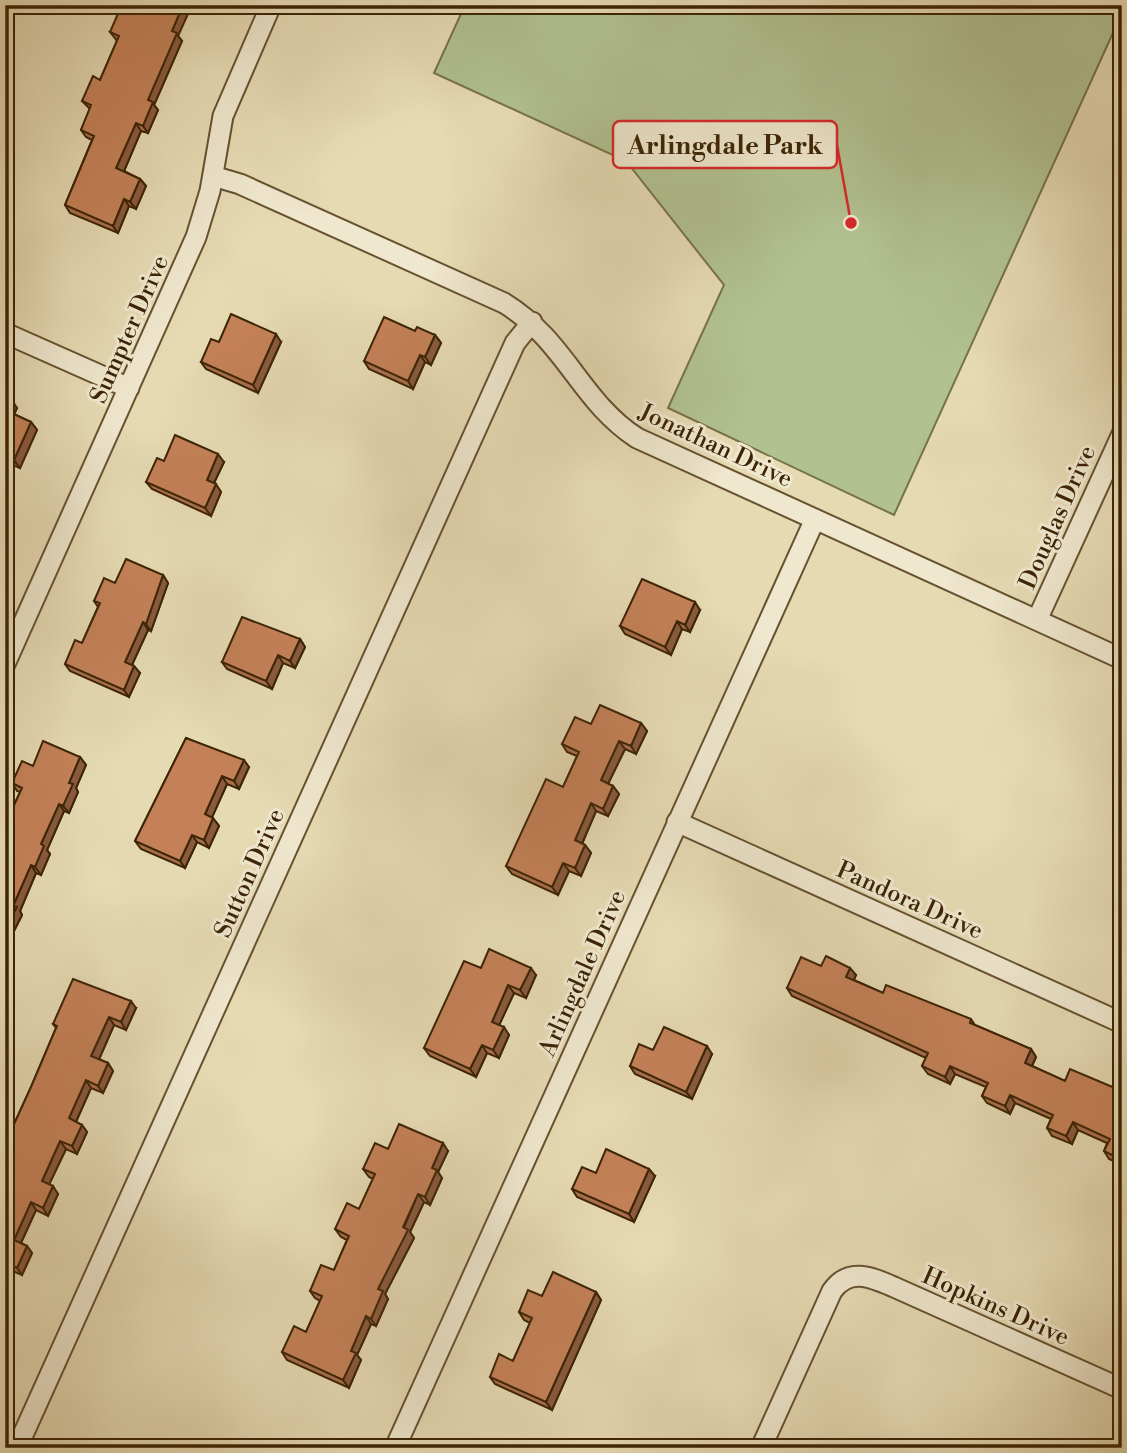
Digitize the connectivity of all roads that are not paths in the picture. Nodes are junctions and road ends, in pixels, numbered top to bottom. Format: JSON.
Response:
{"nodes":[{"id":1,"x":271,"y":5,"type":"edge"},
{"id":2,"x":213,"y":176,"type":"junction"},
{"id":3,"x":531,"y":322,"type":"junction"},
{"id":4,"x":5,"y":332,"type":"edge"},
{"id":5,"x":129,"y":388,"type":"junction"},
{"id":6,"x":1122,"y":433,"type":"edge"},
{"id":7,"x":815,"y":519,"type":"junction"},
{"id":8,"x":1037,"y":620,"type":"junction"},
{"id":9,"x":1122,"y":659,"type":"edge"},
{"id":10,"x":5,"y":664,"type":"edge"},
{"id":11,"x":677,"y":822,"type":"junction"},
{"id":12,"x":1122,"y":1023,"type":"edge"},
{"id":13,"x":1122,"y":1389,"type":"edge"},
{"id":14,"x":17,"y":1448,"type":"edge"},
{"id":15,"x":395,"y":1448,"type":"edge"},
{"id":16,"x":761,"y":1448,"type":"edge"}],
"edges":[{"from":1,"to":2,"type":"street","name":"Sumpter Drive"},
{"from":2,"to":3,"type":"street","name":"Jonathan Drive"},
{"from":2,"to":5,"type":"street","name":"Sumpter Drive"},
{"from":3,"to":7,"type":"street","name":"Jonathan Drive"},
{"from":3,"to":14,"type":"street","name":"Sutton Drive"},
{"from":4,"to":5,"type":"street"},
{"from":5,"to":10,"type":"street","name":"Sumpter Drive"},
{"from":6,"to":8,"type":"street","name":"Douglas Drive"},
{"from":7,"to":8,"type":"street","name":"Jonathan Drive"},
{"from":7,"to":11,"type":"street","name":"Arlingdale Drive"},
{"from":8,"to":9,"type":"street","name":"Jonathan Drive"},
{"from":11,"to":12,"type":"street","name":"Pandora Drive"},
{"from":11,"to":15,"type":"street","name":"Arlingdale Drive"},
{"from":13,"to":16,"type":"street","name":"Hopkins Drive"}]}
